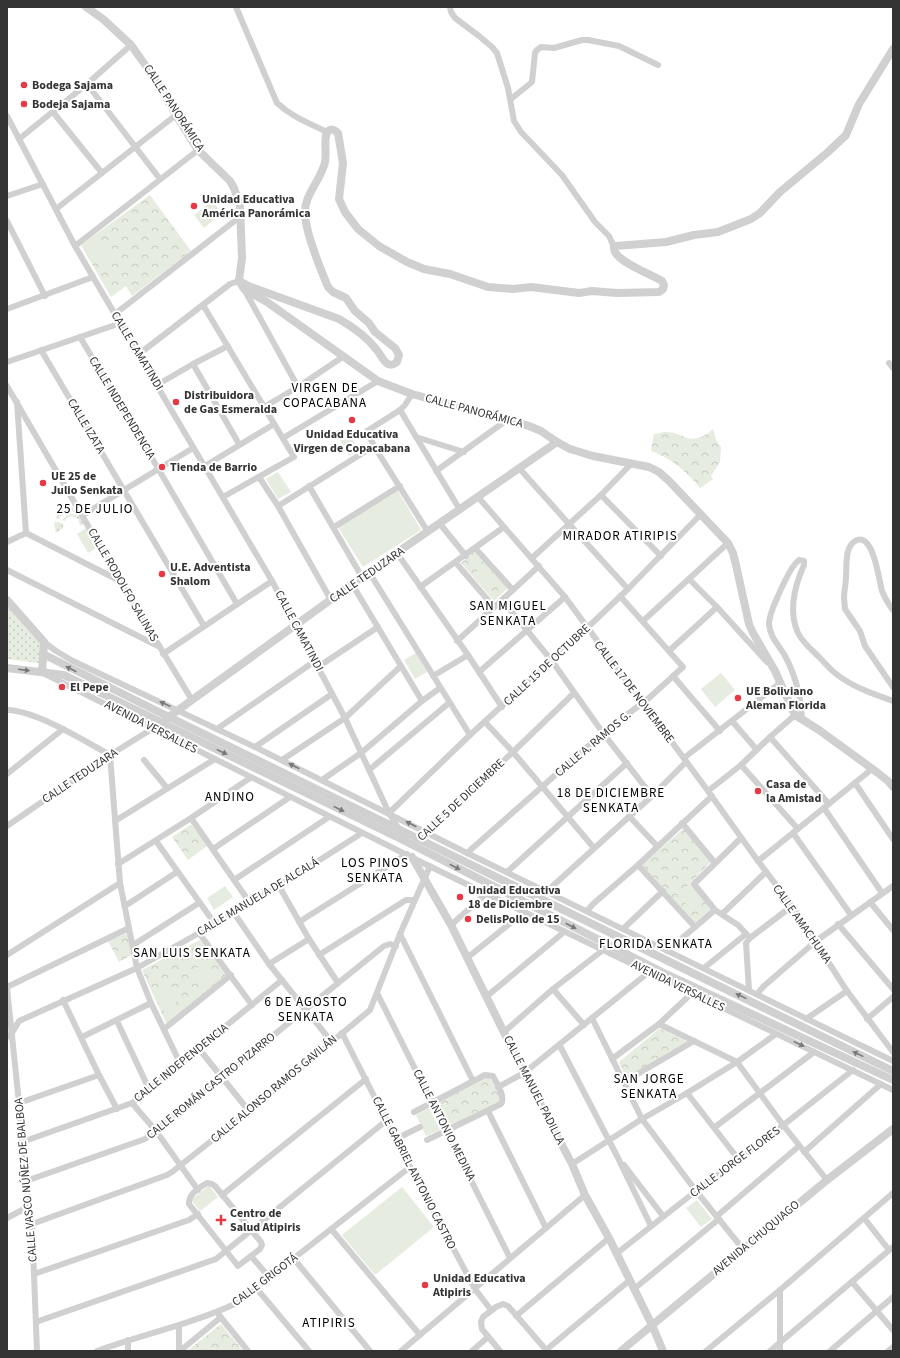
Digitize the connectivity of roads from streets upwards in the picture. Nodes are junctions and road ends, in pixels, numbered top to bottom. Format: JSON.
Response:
{"nodes":[{"id":1,"x":86,"y":7,"type":"edge"},
{"id":2,"x":236,"y":7,"type":"edge"},
{"id":3,"x":450,"y":7,"type":"edge"},
{"id":4,"x":131,"y":45,"type":"junction"},
{"id":5,"x":893,"y":49,"type":"edge"},
{"id":6,"x":658,"y":65,"type":"dead end"},
{"id":7,"x":87,"y":84,"type":"junction"},
{"id":8,"x":511,"y":99,"type":"junction"},
{"id":9,"x":53,"y":112,"type":"junction"},
{"id":10,"x":7,"y":116,"type":"edge"},
{"id":11,"x":176,"y":116,"type":"junction"},
{"id":12,"x":327,"y":132,"type":"junction"},
{"id":13,"x":19,"y":139,"type":"junction"},
{"id":14,"x":135,"y":146,"type":"junction"},
{"id":15,"x":198,"y":150,"type":"junction"},
{"id":16,"x":102,"y":173,"type":"junction"},
{"id":17,"x":160,"y":179,"type":"junction"},
{"id":18,"x":43,"y":184,"type":"junction"},
{"id":19,"x":7,"y":196,"type":"edge"},
{"id":20,"x":56,"y":209,"type":"junction"},
{"id":21,"x":241,"y":216,"type":"junction"},
{"id":22,"x":7,"y":221,"type":"edge"},
{"id":23,"x":75,"y":246,"type":"junction"},
{"id":24,"x":614,"y":247,"type":"junction"},
{"id":25,"x":93,"y":277,"type":"junction"},
{"id":26,"x":239,"y":281,"type":"junction"},
{"id":27,"x":244,"y":290,"type":"junction"},
{"id":28,"x":45,"y":296,"type":"junction"},
{"id":29,"x":204,"y":305,"type":"junction"},
{"id":30,"x":7,"y":309,"type":"edge"},
{"id":31,"x":115,"y":314,"type":"junction"},
{"id":32,"x":120,"y":323,"type":"junction"},
{"id":33,"x":80,"y":337,"type":"junction"},
{"id":34,"x":228,"y":346,"type":"junction"},
{"id":35,"x":41,"y":350,"type":"junction"},
{"id":36,"x":139,"y":354,"type":"junction"},
{"id":37,"x":344,"y":356,"type":"junction"},
{"id":38,"x":7,"y":362,"type":"edge"},
{"id":39,"x":193,"y":364,"type":"junction"},
{"id":40,"x":378,"y":381,"type":"junction"},
{"id":41,"x":157,"y":384,"type":"junction"},
{"id":42,"x":7,"y":386,"type":"edge"},
{"id":43,"x":298,"y":387,"type":"junction"},
{"id":44,"x":412,"y":394,"type":"junction"},
{"id":45,"x":16,"y":400,"type":"junction"},
{"id":46,"x":264,"y":407,"type":"junction"},
{"id":47,"x":400,"y":410,"type":"junction"},
{"id":48,"x":507,"y":420,"type":"junction"},
{"id":49,"x":274,"y":424,"type":"junction"},
{"id":50,"x":416,"y":437,"type":"junction"},
{"id":51,"x":283,"y":438,"type":"junction"},
{"id":52,"x":557,"y":442,"type":"junction"},
{"id":53,"x":239,"y":444,"type":"junction"},
{"id":54,"x":374,"y":446,"type":"junction"},
{"id":55,"x":194,"y":448,"type":"junction"},
{"id":56,"x":464,"y":452,"type":"junction"},
{"id":57,"x":631,"y":464,"type":"junction"},
{"id":58,"x":205,"y":466,"type":"junction"},
{"id":59,"x":519,"y":468,"type":"junction"},
{"id":60,"x":159,"y":470,"type":"junction"},
{"id":61,"x":436,"y":471,"type":"junction"},
{"id":62,"x":259,"y":477,"type":"junction"},
{"id":63,"x":309,"y":486,"type":"junction"},
{"id":64,"x":400,"y":486,"type":"junction"},
{"id":65,"x":124,"y":490,"type":"junction"},
{"id":66,"x":601,"y":495,"type":"junction"},
{"id":67,"x":223,"y":497,"type":"junction"},
{"id":68,"x":478,"y":497,"type":"junction"},
{"id":69,"x":278,"y":506,"type":"junction"},
{"id":70,"x":460,"y":510,"type":"junction"},
{"id":71,"x":701,"y":514,"type":"junction"},
{"id":72,"x":82,"y":515,"type":"junction"},
{"id":73,"x":440,"y":524,"type":"junction"},
{"id":74,"x":569,"y":524,"type":"junction"},
{"id":75,"x":334,"y":527,"type":"junction"},
{"id":76,"x":504,"y":527,"type":"junction"},
{"id":77,"x":428,"y":532,"type":"junction"},
{"id":78,"x":26,"y":533,"type":"junction"},
{"id":79,"x":7,"y":542,"type":"edge"},
{"id":80,"x":728,"y":543,"type":"junction"},
{"id":81,"x":475,"y":548,"type":"junction"},
{"id":82,"x":397,"y":553,"type":"junction"},
{"id":83,"x":466,"y":556,"type":"junction"},
{"id":84,"x":661,"y":556,"type":"junction"},
{"id":85,"x":532,"y":558,"type":"junction"},
{"id":86,"x":456,"y":562,"type":"junction"},
{"id":87,"x":538,"y":566,"type":"junction"},
{"id":88,"x":7,"y":570,"type":"edge"},
{"id":89,"x":370,"y":572,"type":"junction"},
{"id":90,"x":362,"y":577,"type":"junction"},
{"id":91,"x":689,"y":579,"type":"junction"},
{"id":92,"x":120,"y":581,"type":"junction"},
{"id":93,"x":272,"y":581,"type":"junction"},
{"id":94,"x":352,"y":584,"type":"junction"},
{"id":95,"x":420,"y":587,"type":"junction"},
{"id":96,"x":628,"y":589,"type":"junction"},
{"id":97,"x":513,"y":590,"type":"junction"},
{"id":98,"x":620,"y":596,"type":"junction"},
{"id":99,"x":565,"y":597,"type":"junction"},
{"id":100,"x":7,"y":600,"type":"edge"},
{"id":101,"x":331,"y":600,"type":"junction"},
{"id":102,"x":502,"y":600,"type":"junction"},
{"id":103,"x":237,"y":604,"type":"junction"},
{"id":104,"x":494,"y":607,"type":"junction"},
{"id":105,"x":717,"y":607,"type":"junction"},
{"id":106,"x":893,"y":610,"type":"edge"},
{"id":107,"x":642,"y":621,"type":"junction"},
{"id":108,"x":296,"y":624,"type":"junction"},
{"id":109,"x":204,"y":626,"type":"junction"},
{"id":110,"x":378,"y":627,"type":"junction"},
{"id":111,"x":587,"y":628,"type":"junction"},
{"id":112,"x":526,"y":630,"type":"junction"},
{"id":113,"x":457,"y":641,"type":"junction"},
{"id":114,"x":44,"y":642,"type":"junction"},
{"id":115,"x":158,"y":646,"type":"junction"},
{"id":116,"x":668,"y":651,"type":"junction"},
{"id":117,"x":43,"y":654,"type":"junction"},
{"id":118,"x":163,"y":654,"type":"junction"},
{"id":119,"x":468,"y":655,"type":"junction"},
{"id":120,"x":315,"y":661,"type":"junction"},
{"id":121,"x":552,"y":661,"type":"junction"},
{"id":122,"x":401,"y":666,"type":"junction"},
{"id":123,"x":318,"y":667,"type":"junction"},
{"id":124,"x":7,"y":668,"type":"edge"},
{"id":125,"x":775,"y":671,"type":"junction"},
{"id":126,"x":42,"y":672,"type":"junction"},
{"id":127,"x":479,"y":672,"type":"junction"},
{"id":128,"x":433,"y":676,"type":"junction"},
{"id":129,"x":673,"y":676,"type":"junction"},
{"id":130,"x":780,"y":684,"type":"junction"},
{"id":131,"x":893,"y":687,"type":"edge"},
{"id":132,"x":440,"y":688,"type":"junction"},
{"id":133,"x":574,"y":693,"type":"junction"},
{"id":134,"x":332,"y":694,"type":"junction"},
{"id":135,"x":192,"y":700,"type":"junction"},
{"id":136,"x":893,"y":700,"type":"edge"},
{"id":137,"x":422,"y":701,"type":"junction"},
{"id":138,"x":449,"y":703,"type":"junction"},
{"id":139,"x":642,"y":703,"type":"junction"},
{"id":140,"x":502,"y":707,"type":"junction"},
{"id":141,"x":7,"y":710,"type":"edge"},
{"id":142,"x":178,"y":710,"type":"junction"},
{"id":143,"x":169,"y":717,"type":"junction"},
{"id":144,"x":799,"y":717,"type":"junction"},
{"id":145,"x":345,"y":718,"type":"junction"},
{"id":146,"x":485,"y":722,"type":"junction"},
{"id":147,"x":732,"y":722,"type":"junction"},
{"id":148,"x":162,"y":723,"type":"junction"},
{"id":149,"x":153,"y":728,"type":"junction"},
{"id":150,"x":217,"y":729,"type":"junction"},
{"id":151,"x":63,"y":730,"type":"junction"},
{"id":152,"x":720,"y":731,"type":"junction"},
{"id":153,"x":603,"y":732,"type":"junction"},
{"id":154,"x":470,"y":735,"type":"junction"},
{"id":155,"x":770,"y":737,"type":"junction"},
{"id":156,"x":255,"y":747,"type":"junction"},
{"id":157,"x":757,"y":750,"type":"junction"},
{"id":158,"x":512,"y":752,"type":"junction"},
{"id":159,"x":361,"y":753,"type":"junction"},
{"id":160,"x":110,"y":755,"type":"junction"},
{"id":161,"x":215,"y":759,"type":"junction"},
{"id":162,"x":144,"y":760,"type":"dead end"},
{"id":163,"x":282,"y":760,"type":"junction"},
{"id":164,"x":685,"y":760,"type":"junction"},
{"id":165,"x":627,"y":763,"type":"junction"},
{"id":166,"x":741,"y":765,"type":"junction"},
{"id":167,"x":872,"y":769,"type":"junction"},
{"id":168,"x":369,"y":770,"type":"junction"},
{"id":169,"x":7,"y":774,"type":"edge"},
{"id":170,"x":250,"y":778,"type":"junction"},
{"id":171,"x":322,"y":780,"type":"junction"},
{"id":172,"x":855,"y":783,"type":"junction"},
{"id":173,"x":893,"y":787,"type":"edge"},
{"id":174,"x":166,"y":788,"type":"junction"},
{"id":175,"x":542,"y":788,"type":"junction"},
{"id":176,"x":710,"y":793,"type":"junction"},
{"id":177,"x":652,"y":796,"type":"junction"},
{"id":178,"x":290,"y":797,"type":"junction"},
{"id":179,"x":826,"y":806,"type":"junction"},
{"id":180,"x":389,"y":813,"type":"junction"},
{"id":181,"x":629,"y":816,"type":"junction"},
{"id":182,"x":329,"y":817,"type":"junction"},
{"id":183,"x":568,"y":817,"type":"junction"},
{"id":184,"x":191,"y":818,"type":"junction"},
{"id":185,"x":115,"y":821,"type":"junction"},
{"id":186,"x":682,"y":823,"type":"junction"},
{"id":187,"x":7,"y":826,"type":"edge"},
{"id":188,"x":400,"y":829,"type":"junction"},
{"id":189,"x":796,"y":831,"type":"junction"},
{"id":190,"x":426,"y":832,"type":"junction"},
{"id":191,"x":362,"y":833,"type":"junction"},
{"id":192,"x":741,"y":838,"type":"junction"},
{"id":193,"x":420,"y":839,"type":"junction"},
{"id":194,"x":893,"y":839,"type":"edge"},
{"id":195,"x":401,"y":840,"type":"junction"},
{"id":196,"x":156,"y":841,"type":"junction"},
{"id":197,"x":414,"y":846,"type":"junction"},
{"id":198,"x":657,"y":846,"type":"junction"},
{"id":199,"x":594,"y":848,"type":"junction"},
{"id":200,"x":213,"y":849,"type":"junction"},
{"id":201,"x":467,"y":853,"type":"junction"},
{"id":202,"x":410,"y":855,"type":"junction"},
{"id":203,"x":758,"y":862,"type":"junction"},
{"id":204,"x":715,"y":863,"type":"junction"},
{"id":205,"x":118,"y":864,"type":"junction"},
{"id":206,"x":638,"y":865,"type":"junction"},
{"id":207,"x":430,"y":866,"type":"junction"},
{"id":208,"x":177,"y":872,"type":"junction"},
{"id":209,"x":507,"y":872,"type":"junction"},
{"id":210,"x":766,"y":872,"type":"junction"},
{"id":211,"x":424,"y":878,"type":"junction"},
{"id":212,"x":234,"y":880,"type":"junction"},
{"id":213,"x":120,"y":883,"type":"junction"},
{"id":214,"x":279,"y":886,"type":"junction"},
{"id":215,"x":893,"y":886,"type":"edge"},
{"id":216,"x":663,"y":891,"type":"junction"},
{"id":217,"x":546,"y":892,"type":"junction"},
{"id":218,"x":488,"y":893,"type":"junction"},
{"id":219,"x":882,"y":893,"type":"junction"},
{"id":220,"x":414,"y":900,"type":"junction"},
{"id":221,"x":870,"y":902,"type":"junction"},
{"id":222,"x":199,"y":903,"type":"junction"},
{"id":223,"x":250,"y":903,"type":"junction"},
{"id":224,"x":125,"y":906,"type":"junction"},
{"id":225,"x":792,"y":906,"type":"junction"},
{"id":226,"x":715,"y":910,"type":"junction"},
{"id":227,"x":587,"y":911,"type":"junction"},
{"id":228,"x":524,"y":912,"type":"junction"},
{"id":229,"x":234,"y":913,"type":"junction"},
{"id":230,"x":722,"y":914,"type":"junction"},
{"id":231,"x":851,"y":915,"type":"junction"},
{"id":232,"x":299,"y":922,"type":"junction"},
{"id":233,"x":215,"y":924,"type":"junction"},
{"id":234,"x":838,"y":924,"type":"junction"},
{"id":235,"x":451,"y":925,"type":"junction"},
{"id":236,"x":696,"y":927,"type":"junction"},
{"id":237,"x":129,"y":928,"type":"junction"},
{"id":238,"x":623,"y":929,"type":"junction"},
{"id":239,"x":893,"y":930,"type":"edge"},
{"id":240,"x":564,"y":932,"type":"junction"},
{"id":241,"x":199,"y":933,"type":"junction"},
{"id":242,"x":400,"y":934,"type":"junction"},
{"id":243,"x":748,"y":936,"type":"junction"},
{"id":244,"x":309,"y":939,"type":"junction"},
{"id":245,"x":816,"y":941,"type":"junction"},
{"id":246,"x":133,"y":945,"type":"junction"},
{"id":247,"x":396,"y":946,"type":"junction"},
{"id":248,"x":603,"y":950,"type":"junction"},
{"id":249,"x":667,"y":951,"type":"junction"},
{"id":250,"x":7,"y":955,"type":"edge"},
{"id":251,"x":320,"y":955,"type":"junction"},
{"id":252,"x":467,"y":958,"type":"junction"},
{"id":253,"x":269,"y":964,"type":"junction"},
{"id":254,"x":136,"y":968,"type":"junction"},
{"id":255,"x":704,"y":968,"type":"junction"},
{"id":256,"x":649,"y":972,"type":"junction"},
{"id":257,"x":230,"y":975,"type":"junction"},
{"id":258,"x":282,"y":980,"type":"junction"},
{"id":259,"x":338,"y":983,"type":"junction"},
{"id":260,"x":7,"y":988,"type":"edge"},
{"id":261,"x":553,"y":989,"type":"junction"},
{"id":262,"x":893,"y":989,"type":"edge"},
{"id":263,"x":750,"y":990,"type":"junction"},
{"id":264,"x":847,"y":991,"type":"junction"},
{"id":265,"x":377,"y":993,"type":"junction"},
{"id":266,"x":692,"y":993,"type":"junction"},
{"id":267,"x":757,"y":994,"type":"junction"},
{"id":268,"x":486,"y":996,"type":"junction"},
{"id":269,"x":893,"y":997,"type":"edge"},
{"id":270,"x":63,"y":1000,"type":"junction"},
{"id":271,"x":151,"y":1003,"type":"junction"},
{"id":272,"x":252,"y":1004,"type":"junction"},
{"id":273,"x":306,"y":1009,"type":"junction"},
{"id":274,"x":592,"y":1018,"type":"junction"},
{"id":275,"x":806,"y":1019,"type":"junction"},
{"id":276,"x":868,"y":1020,"type":"junction"},
{"id":277,"x":117,"y":1021,"type":"junction"},
{"id":278,"x":659,"y":1024,"type":"junction"},
{"id":279,"x":584,"y":1025,"type":"junction"},
{"id":280,"x":164,"y":1029,"type":"junction"},
{"id":281,"x":504,"y":1032,"type":"junction"},
{"id":282,"x":342,"y":1033,"type":"junction"},
{"id":283,"x":776,"y":1034,"type":"junction"},
{"id":284,"x":9,"y":1035,"type":"edge"},
{"id":285,"x":82,"y":1037,"type":"junction"},
{"id":286,"x":331,"y":1041,"type":"junction"},
{"id":287,"x":694,"y":1041,"type":"junction"},
{"id":288,"x":560,"y":1046,"type":"junction"},
{"id":289,"x":199,"y":1048,"type":"junction"},
{"id":290,"x":814,"y":1052,"type":"junction"},
{"id":291,"x":893,"y":1052,"type":"edge"},
{"id":292,"x":612,"y":1059,"type":"junction"},
{"id":293,"x":893,"y":1061,"type":"edge"},
{"id":294,"x":737,"y":1062,"type":"junction"},
{"id":295,"x":180,"y":1063,"type":"junction"},
{"id":296,"x":853,"y":1070,"type":"junction"},
{"id":297,"x":893,"y":1071,"type":"edge"},
{"id":298,"x":524,"y":1073,"type":"junction"},
{"id":299,"x":99,"y":1075,"type":"junction"},
{"id":300,"x":223,"y":1077,"type":"junction"},
{"id":301,"x":366,"y":1079,"type":"junction"},
{"id":302,"x":893,"y":1080,"type":"edge"},
{"id":303,"x":473,"y":1081,"type":"junction"},
{"id":304,"x":624,"y":1082,"type":"junction"},
{"id":305,"x":880,"y":1084,"type":"junction"},
{"id":306,"x":498,"y":1087,"type":"junction"},
{"id":307,"x":149,"y":1089,"type":"junction"},
{"id":308,"x":893,"y":1090,"type":"edge"},
{"id":309,"x":687,"y":1093,"type":"junction"},
{"id":310,"x":759,"y":1094,"type":"junction"},
{"id":311,"x":432,"y":1102,"type":"junction"},
{"id":312,"x":19,"y":1103,"type":"junction"},
{"id":313,"x":132,"y":1103,"type":"junction"},
{"id":314,"x":117,"y":1109,"type":"junction"},
{"id":315,"x":249,"y":1111,"type":"junction"},
{"id":316,"x":488,"y":1111,"type":"junction"},
{"id":317,"x":414,"y":1112,"type":"dead end"},
{"id":318,"x":642,"y":1119,"type":"junction"},
{"id":319,"x":387,"y":1120,"type":"junction"},
{"id":320,"x":783,"y":1125,"type":"junction"},
{"id":321,"x":420,"y":1126,"type":"dead end"},
{"id":322,"x":714,"y":1127,"type":"junction"},
{"id":323,"x":893,"y":1129,"type":"edge"},
{"id":324,"x":156,"y":1131,"type":"junction"},
{"id":325,"x":447,"y":1131,"type":"junction"},
{"id":326,"x":396,"y":1139,"type":"junction"},
{"id":327,"x":427,"y":1140,"type":"dead end"},
{"id":328,"x":608,"y":1140,"type":"junction"},
{"id":329,"x":22,"y":1142,"type":"junction"},
{"id":330,"x":800,"y":1146,"type":"junction"},
{"id":331,"x":804,"y":1152,"type":"junction"},
{"id":332,"x":617,"y":1156,"type":"junction"},
{"id":333,"x":740,"y":1160,"type":"junction"},
{"id":334,"x":572,"y":1164,"type":"junction"},
{"id":335,"x":181,"y":1165,"type":"junction"},
{"id":336,"x":410,"y":1167,"type":"junction"},
{"id":337,"x":827,"y":1180,"type":"junction"},
{"id":338,"x":26,"y":1181,"type":"junction"},
{"id":339,"x":198,"y":1190,"type":"junction"},
{"id":340,"x":696,"y":1191,"type":"junction"},
{"id":341,"x":893,"y":1193,"type":"edge"},
{"id":342,"x":222,"y":1195,"type":"junction"},
{"id":343,"x":585,"y":1195,"type":"junction"},
{"id":344,"x":28,"y":1207,"type":"junction"},
{"id":345,"x":198,"y":1214,"type":"junction"},
{"id":346,"x":664,"y":1216,"type":"junction"},
{"id":347,"x":718,"y":1217,"type":"junction"},
{"id":348,"x":7,"y":1218,"type":"edge"},
{"id":349,"x":864,"y":1218,"type":"junction"},
{"id":350,"x":32,"y":1224,"type":"junction"},
{"id":351,"x":651,"y":1226,"type":"junction"},
{"id":352,"x":546,"y":1228,"type":"junction"},
{"id":353,"x":251,"y":1230,"type":"junction"},
{"id":354,"x":332,"y":1230,"type":"junction"},
{"id":355,"x":609,"y":1238,"type":"junction"},
{"id":356,"x":891,"y":1248,"type":"edge"},
{"id":357,"x":742,"y":1249,"type":"junction"},
{"id":358,"x":226,"y":1251,"type":"junction"},
{"id":359,"x":616,"y":1254,"type":"junction"},
{"id":360,"x":251,"y":1256,"type":"junction"},
{"id":361,"x":510,"y":1258,"type":"junction"},
{"id":362,"x":294,"y":1259,"type":"junction"},
{"id":363,"x":34,"y":1274,"type":"junction"},
{"id":364,"x":270,"y":1278,"type":"junction"},
{"id":365,"x":630,"y":1280,"type":"junction"},
{"id":366,"x":852,"y":1282,"type":"junction"},
{"id":367,"x":256,"y":1288,"type":"junction"},
{"id":368,"x":475,"y":1289,"type":"junction"},
{"id":369,"x":634,"y":1289,"type":"junction"},
{"id":370,"x":780,"y":1290,"type":"junction"},
{"id":371,"x":893,"y":1297,"type":"edge"},
{"id":372,"x":491,"y":1310,"type":"junction"},
{"id":373,"x":876,"y":1311,"type":"junction"},
{"id":374,"x":219,"y":1315,"type":"junction"},
{"id":375,"x":516,"y":1316,"type":"junction"},
{"id":376,"x":36,"y":1322,"type":"junction"},
{"id":377,"x":652,"y":1325,"type":"junction"},
{"id":378,"x":179,"y":1326,"type":"junction"},
{"id":379,"x":893,"y":1330,"type":"edge"},
{"id":380,"x":420,"y":1335,"type":"junction"},
{"id":381,"x":488,"y":1337,"type":"junction"},
{"id":382,"x":128,"y":1340,"type":"junction"},
{"id":383,"x":780,"y":1343,"type":"junction"},
{"id":384,"x":893,"y":1347,"type":"edge"},
{"id":385,"x":547,"y":1350,"type":"edge"},
{"id":386,"x":37,"y":1351,"type":"edge"},
{"id":387,"x":97,"y":1351,"type":"edge"},
{"id":388,"x":128,"y":1351,"type":"edge"},
{"id":389,"x":180,"y":1351,"type":"edge"},
{"id":390,"x":248,"y":1351,"type":"edge"},
{"id":391,"x":309,"y":1351,"type":"edge"},
{"id":392,"x":370,"y":1351,"type":"edge"},
{"id":393,"x":400,"y":1351,"type":"edge"},
{"id":394,"x":472,"y":1351,"type":"edge"},
{"id":395,"x":500,"y":1351,"type":"edge"},
{"id":396,"x":621,"y":1351,"type":"edge"},
{"id":397,"x":663,"y":1351,"type":"edge"},
{"id":398,"x":706,"y":1351,"type":"edge"},
{"id":399,"x":770,"y":1351,"type":"edge"},
{"id":400,"x":780,"y":1351,"type":"edge"},
{"id":401,"x":830,"y":1351,"type":"edge"},
{"id":402,"x":888,"y":1351,"type":"edge"}],
"edges":[{"from":1,"to":4,"type":"street","name":"CALLE PANORÁMICA"},
{"from":2,"to":12,"type":"street"},
{"from":3,"to":8,"type":"street"},
{"from":4,"to":7,"type":"street"},
{"from":4,"to":11,"type":"street","name":"CALLE PANORÁMICA"},
{"from":5,"to":24,"type":"street"},
{"from":6,"to":8,"type":"street"},
{"from":7,"to":9,"type":"street"},
{"from":7,"to":14,"type":"street"},
{"from":8,"to":24,"type":"street"},
{"from":9,"to":13,"type":"street"},
{"from":9,"to":16,"type":"street"},
{"from":10,"to":13,"type":"street","name":"CALLE CAMATINDI"},
{"from":11,"to":14,"type":"street"},
{"from":11,"to":15,"type":"street","name":"CALLE PANORÁMICA"},
{"from":12,"to":24,"type":"street"},
{"from":12,"to":26,"type":"street"},
{"from":13,"to":18,"type":"street","name":"CALLE CAMATINDI"},
{"from":14,"to":16,"type":"street"},
{"from":14,"to":17,"type":"street"},
{"from":15,"to":17,"type":"street"},
{"from":15,"to":21,"type":"street","name":"CALLE PANORÁMICA"},
{"from":16,"to":20,"type":"street"},
{"from":17,"to":23,"type":"street"},
{"from":18,"to":19,"type":"street"},
{"from":18,"to":20,"type":"street","name":"CALLE CAMATINDI"},
{"from":20,"to":23,"type":"street","name":"CALLE CAMATINDI"},
{"from":21,"to":26,"type":"street","name":"CALLE PANORÁMICA"},
{"from":21,"to":31,"type":"street"},
{"from":22,"to":28,"type":"street"},
{"from":23,"to":25,"type":"street","name":"CALLE CAMATINDI"},
{"from":25,"to":28,"type":"street"},
{"from":25,"to":31,"type":"street","name":"CALLE CAMATINDI"},
{"from":26,"to":27,"type":"street"},
{"from":26,"to":29,"type":"street"},
{"from":27,"to":37,"type":"street","name":"CALLE PANORÁMICA"},
{"from":27,"to":43,"type":"street"},
{"from":28,"to":30,"type":"street"},
{"from":29,"to":34,"type":"street"},
{"from":29,"to":36,"type":"street"},
{"from":31,"to":32,"type":"street","name":"CALLE CAMATINDI"},
{"from":32,"to":33,"type":"street"},
{"from":32,"to":36,"type":"street","name":"CALLE CAMATINDI"},
{"from":33,"to":35,"type":"street"},
{"from":33,"to":60,"type":"street","name":"CALLE INDEPENDENCIA"},
{"from":34,"to":39,"type":"street"},
{"from":34,"to":46,"type":"street"},
{"from":35,"to":38,"type":"street"},
{"from":35,"to":65,"type":"street","name":"CALLE IZATA"},
{"from":36,"to":41,"type":"street","name":"CALLE CAMATINDI"},
{"from":37,"to":40,"type":"street","name":"CALLE PANORÁMICA"},
{"from":37,"to":43,"type":"street"},
{"from":39,"to":41,"type":"street"},
{"from":39,"to":53,"type":"street"},
{"from":40,"to":44,"type":"street","name":"CALLE PANORÁMICA"},
{"from":40,"to":51,"type":"street"},
{"from":41,"to":55,"type":"street","name":"CALLE CAMATINDI"},
{"from":42,"to":45,"type":"street","name":"CALLE RODOLFO SALINAS"},
{"from":43,"to":46,"type":"street"},
{"from":44,"to":47,"type":"street"},
{"from":44,"to":48,"type":"street","name":"CALLE PANORÁMICA"},
{"from":45,"to":72,"type":"street","name":"CALLE RODOLFO SALINAS"},
{"from":45,"to":78,"type":"street"},
{"from":46,"to":49,"type":"street"},
{"from":47,"to":50,"type":"street"},
{"from":47,"to":54,"type":"street"},
{"from":48,"to":52,"type":"street","name":"CALLE PANORÁMICA"},
{"from":48,"to":56,"type":"street"},
{"from":49,"to":51,"type":"street"},
{"from":49,"to":53,"type":"street"},
{"from":50,"to":56,"type":"street"},
{"from":50,"to":61,"type":"street"},
{"from":51,"to":62,"type":"street"},
{"from":52,"to":57,"type":"street","name":"CALLE PANORÁMICA"},
{"from":52,"to":59,"type":"street","name":"CALLE TEDUZARA"},
{"from":53,"to":58,"type":"street"},
{"from":54,"to":63,"type":"street"},
{"from":54,"to":64,"type":"street"},
{"from":55,"to":58,"type":"street","name":"CALLE CAMATINDI"},
{"from":55,"to":60,"type":"street"},
{"from":56,"to":61,"type":"street"},
{"from":57,"to":66,"type":"street"},
{"from":57,"to":71,"type":"street","name":"CALLE PANORÁMICA"},
{"from":58,"to":67,"type":"street","name":"CALLE CAMATINDI"},
{"from":59,"to":68,"type":"street","name":"CALLE TEDUZARA"},
{"from":59,"to":74,"type":"street"},
{"from":60,"to":65,"type":"street"},
{"from":60,"to":103,"type":"street","name":"CALLE INDEPENDENCIA"},
{"from":61,"to":70,"type":"street"},
{"from":62,"to":67,"type":"street"},
{"from":62,"to":69,"type":"street"},
{"from":63,"to":69,"type":"street"},
{"from":63,"to":75,"type":"street"},
{"from":64,"to":75,"type":"street"},
{"from":64,"to":77,"type":"street"},
{"from":65,"to":72,"type":"street"},
{"from":65,"to":109,"type":"street","name":"CALLE IZATA"},
{"from":66,"to":74,"type":"street"},
{"from":66,"to":84,"type":"street"},
{"from":67,"to":93,"type":"street","name":"CALLE CAMATINDI"},
{"from":68,"to":70,"type":"street","name":"CALLE TEDUZARA"},
{"from":68,"to":76,"type":"street","name":"CALLE 17 DE NOVIEMBRE"},
{"from":69,"to":101,"type":"street"},
{"from":70,"to":73,"type":"street","name":"CALLE TEDUZARA"},
{"from":71,"to":80,"type":"street","name":"CALLE PANORÁMICA"},
{"from":71,"to":84,"type":"street","name":"CALLE 15 DE OCTUBRE"},
{"from":72,"to":92,"type":"street","name":"CALLE RODOLFO SALINAS"},
{"from":73,"to":77,"type":"street","name":"CALLE TEDUZARA"},
{"from":73,"to":83,"type":"street"},
{"from":74,"to":85,"type":"street"},
{"from":74,"to":96,"type":"street"},
{"from":75,"to":90,"type":"street"},
{"from":76,"to":81,"type":"street"},
{"from":76,"to":85,"type":"street","name":"CALLE 17 DE NOVIEMBRE"},
{"from":77,"to":82,"type":"street","name":"CALLE TEDUZARA"},
{"from":78,"to":79,"type":"street"},
{"from":78,"to":92,"type":"street"},
{"from":80,"to":91,"type":"street"},
{"from":80,"to":125,"type":"street","name":"CALLE PANORÁMICA"},
{"from":81,"to":83,"type":"street"},
{"from":81,"to":97,"type":"street"},
{"from":82,"to":89,"type":"street","name":"CALLE TEDUZARA"},
{"from":82,"to":95,"type":"street"},
{"from":83,"to":86,"type":"street"},
{"from":84,"to":96,"type":"street","name":"CALLE 15 DE OCTUBRE"},
{"from":85,"to":87,"type":"street","name":"CALLE 17 DE NOVIEMBRE"},
{"from":86,"to":95,"type":"street"},
{"from":86,"to":104,"type":"street"},
{"from":87,"to":97,"type":"street"},
{"from":87,"to":99,"type":"street","name":"CALLE 17 DE NOVIEMBRE"},
{"from":88,"to":115,"type":"street"},
{"from":89,"to":90,"type":"street","name":"CALLE TEDUZARA"},
{"from":89,"to":128,"type":"street"},
{"from":90,"to":94,"type":"street","name":"CALLE TEDUZARA"},
{"from":91,"to":105,"type":"street"},
{"from":91,"to":107,"type":"street"},
{"from":92,"to":115,"type":"street","name":"CALLE RODOLFO SALINAS"},
{"from":93,"to":103,"type":"street"},
{"from":93,"to":108,"type":"street","name":"CALLE CAMATINDI"},
{"from":94,"to":101,"type":"street","name":"CALLE TEDUZARA"},
{"from":94,"to":110,"type":"street"},
{"from":95,"to":113,"type":"street"},
{"from":96,"to":98,"type":"street","name":"CALLE 15 DE OCTUBRE"},
{"from":97,"to":102,"type":"street"},
{"from":98,"to":107,"type":"street"},
{"from":98,"to":111,"type":"street","name":"CALLE 15 DE OCTUBRE"},
{"from":99,"to":111,"type":"street","name":"CALLE 17 DE NOVIEMBRE"},
{"from":99,"to":112,"type":"street"},
{"from":100,"to":114,"type":"street"},
{"from":101,"to":108,"type":"street","name":"CALLE TEDUZARA"},
{"from":102,"to":104,"type":"street"},
{"from":102,"to":112,"type":"street"},
{"from":103,"to":109,"type":"street"},
{"from":104,"to":113,"type":"street"},
{"from":105,"to":116,"type":"street"},
{"from":105,"to":125,"type":"street"},
{"from":106,"to":131,"type":"street"},
{"from":107,"to":116,"type":"street"},
{"from":108,"to":120,"type":"street","name":"CALLE CAMATINDI"},
{"from":108,"to":135,"type":"street","name":"CALLE TEDUZARA"},
{"from":109,"to":118,"type":"street"},
{"from":110,"to":122,"type":"street"},
{"from":110,"to":123,"type":"street"},
{"from":111,"to":121,"type":"street","name":"CALLE 15 DE OCTUBRE"},
{"from":111,"to":139,"type":"street","name":"CALLE 17 DE NOVIEMBRE"},
{"from":112,"to":121,"type":"street"},
{"from":112,"to":127,"type":"street"},
{"from":113,"to":119,"type":"street"},
{"from":114,"to":117,"type":"street"},
{"from":142,"to":114,"type":"street","name":"AVENIDA VERSALLES","one_way":true},
{"from":115,"to":118,"type":"street","name":"CALLE RODOLFO SALINAS"},
{"from":116,"to":129,"type":"street","name":"CALLE A. RAMOS G."},
{"from":117,"to":126,"type":"street"},
{"from":143,"to":117,"type":"street","name":"AVENIDA VERSALLES","one_way":true},
{"from":118,"to":135,"type":"street","name":"CALLE RODOLFO SALINAS"},
{"from":119,"to":127,"type":"street"},
{"from":119,"to":128,"type":"street"},
{"from":120,"to":123,"type":"street","name":"CALLE CAMATINDI"},
{"from":120,"to":150,"type":"street"},
{"from":121,"to":133,"type":"street"},
{"from":121,"to":140,"type":"street","name":"CALLE 15 DE OCTUBRE"},
{"from":122,"to":137,"type":"street"},
{"from":122,"to":145,"type":"street"},
{"from":123,"to":134,"type":"street","name":"CALLE CAMATINDI"},
{"from":124,"to":126,"type":"street","one_way":true},
{"from":125,"to":130,"type":"street","name":"CALLE PANORÁMICA"},
{"from":126,"to":148,"type":"street","name":"AVENIDA VERSALLES"},
{"from":126,"to":149,"type":"street","name":"AVENIDA VERSALLES"},
{"from":127,"to":140,"type":"street"},
{"from":128,"to":132,"type":"street"},
{"from":129,"to":139,"type":"street","name":"CALLE A. RAMOS G."},
{"from":129,"to":152,"type":"street"},
{"from":130,"to":144,"type":"street","name":"CALLE PANORÁMICA"},
{"from":130,"to":147,"type":"street"},
{"from":132,"to":137,"type":"street"},
{"from":132,"to":138,"type":"street"},
{"from":133,"to":153,"type":"street"},
{"from":133,"to":158,"type":"street","name":"CALLE 5 DE DICIEMBRE"},
{"from":134,"to":145,"type":"street","name":"CALLE CAMATINDI"},
{"from":134,"to":156,"type":"street"},
{"from":135,"to":142,"type":"street","name":"CALLE TEDUZARA"},
{"from":136,"to":144,"type":"street"},
{"from":137,"to":159,"type":"street"},
{"from":138,"to":154,"type":"street"},
{"from":138,"to":168,"type":"street"},
{"from":139,"to":153,"type":"street","name":"CALLE A. RAMOS G."},
{"from":139,"to":164,"type":"street","name":"CALLE 17 DE NOVIEMBRE"},
{"from":140,"to":146,"type":"street","name":"CALLE 15 DE OCTUBRE"},
{"from":141,"to":151,"type":"street"},
{"from":142,"to":143,"type":"street","name":"CALLE TEDUZARA"},
{"from":142,"to":150,"type":"street","name":"AVENIDA VERSALLES"},
{"from":143,"to":148,"type":"street","name":"CALLE TEDUZARA"},
{"from":143,"to":188,"type":"street","name":"AVENIDA VERSALLES"},
{"from":144,"to":155,"type":"street"},
{"from":144,"to":167,"type":"street"},
{"from":145,"to":159,"type":"street","name":"CALLE CAMATINDI"},
{"from":145,"to":163,"type":"street"},
{"from":146,"to":154,"type":"street","name":"CALLE 15 DE OCTUBRE"},
{"from":146,"to":158,"type":"street"},
{"from":147,"to":152,"type":"street"},
{"from":147,"to":157,"type":"street"},
{"from":148,"to":149,"type":"street","name":"CALLE TEDUZARA"},
{"from":148,"to":195,"type":"street","name":"AVENIDA VERSALLES","one_way":true},
{"from":149,"to":160,"type":"street","name":"CALLE TEDUZARA"},
{"from":149,"to":161,"type":"street","name":"AVENIDA VERSALLES"},
{"from":150,"to":156,"type":"street","name":"AVENIDA VERSALLES"},
{"from":151,"to":160,"type":"street"},
{"from":151,"to":169,"type":"street"},
{"from":152,"to":164,"type":"street"},
{"from":153,"to":165,"type":"street"},
{"from":153,"to":175,"type":"street","name":"CALLE A. RAMOS G."},
{"from":154,"to":180,"type":"street","name":"CALLE 15 DE OCTUBRE"},
{"from":155,"to":157,"type":"street"},
{"from":155,"to":179,"type":"street"},
{"from":156,"to":163,"type":"street","name":"AVENIDA VERSALLES"},
{"from":157,"to":166,"type":"street"},
{"from":158,"to":175,"type":"street"},
{"from":158,"to":190,"type":"street","name":"CALLE 5 DE DICIEMBRE"},
{"from":159,"to":168,"type":"street","name":"CALLE CAMATINDI"},
{"from":159,"to":171,"type":"street"},
{"from":160,"to":185,"type":"street"},
{"from":160,"to":187,"type":"street","name":"CALLE TEDUZARA"},
{"from":161,"to":170,"type":"street","name":"AVENIDA VERSALLES"},
{"from":161,"to":174,"type":"street"},
{"from":162,"to":174,"type":"street"},
{"from":171,"to":163,"type":"street","name":"AVENIDA VERSALLES","one_way":true},
{"from":164,"to":176,"type":"street","name":"CALLE 17 DE NOVIEMBRE"},
{"from":164,"to":177,"type":"street"},
{"from":165,"to":177,"type":"street"},
{"from":165,"to":183,"type":"street"},
{"from":166,"to":176,"type":"street"},
{"from":166,"to":189,"type":"street"},
{"from":167,"to":172,"type":"street"},
{"from":167,"to":173,"type":"street"},
{"from":168,"to":180,"type":"street","name":"CALLE CAMATINDI"},
{"from":170,"to":178,"type":"street","name":"AVENIDA VERSALLES"},
{"from":170,"to":184,"type":"street"},
{"from":171,"to":180,"type":"street","name":"AVENIDA VERSALLES"},
{"from":172,"to":179,"type":"street"},
{"from":172,"to":194,"type":"street"},
{"from":174,"to":185,"type":"street"},
{"from":175,"to":183,"type":"street"},
{"from":175,"to":201,"type":"street","name":"CALLE A. RAMOS G."},
{"from":176,"to":186,"type":"street"},
{"from":176,"to":192,"type":"street","name":"CALLE AMACHUMA"},
{"from":177,"to":181,"type":"street"},
{"from":178,"to":182,"type":"street","name":"AVENIDA VERSALLES"},
{"from":178,"to":200,"type":"street"},
{"from":179,"to":189,"type":"street"},
{"from":179,"to":219,"type":"street"},
{"from":180,"to":188,"type":"street","name":"CALLE CAMATINDI"},
{"from":190,"to":180,"type":"street","name":"AVENIDA VERSALLES","one_way":true},
{"from":181,"to":198,"type":"street"},
{"from":181,"to":199,"type":"street"},
{"from":182,"to":191,"type":"street","name":"AVENIDA VERSALLES"},
{"from":182,"to":212,"type":"street"},
{"from":183,"to":199,"type":"street"},
{"from":183,"to":209,"type":"street"},
{"from":184,"to":196,"type":"street"},
{"from":184,"to":200,"type":"street"},
{"from":185,"to":205,"type":"street"},
{"from":186,"to":198,"type":"street"},
{"from":186,"to":204,"type":"street"},
{"from":188,"to":193,"type":"street","name":"AVENIDA VERSALLES"},
{"from":188,"to":195,"type":"street","name":"CALLE CAMATINDI"},
{"from":189,"to":203,"type":"street"},
{"from":189,"to":231,"type":"street"},
{"from":190,"to":193,"type":"street","name":"CALLE 5 DE DICIEMBRE"},
{"from":190,"to":201,"type":"street","name":"AVENIDA VERSALLES"},
{"from":191,"to":202,"type":"street","name":"AVENIDA VERSALLES"},
{"from":191,"to":214,"type":"street","name":"CALLE MANUELA DE ALCALÁ"},
{"from":192,"to":203,"type":"street","name":"CALLE AMACHUMA"},
{"from":192,"to":204,"type":"street"},
{"from":193,"to":197,"type":"street","name":"CALLE 5 DE DICIEMBRE"},
{"from":297,"to":193,"type":"street","name":"AVENIDA VERSALLES","one_way":true},
{"from":195,"to":197,"type":"street","name":"AVENIDA VERSALLES"},
{"from":196,"to":205,"type":"street"},
{"from":196,"to":208,"type":"street"},
{"from":197,"to":202,"type":"street","name":"CALLE 5 DE DICIEMBRE"},
{"from":197,"to":302,"type":"street","name":"AVENIDA VERSALLES","one_way":true},
{"from":198,"to":206,"type":"street"},
{"from":199,"to":217,"type":"street"},
{"from":200,"to":212,"type":"street"},
{"from":201,"to":209,"type":"street","name":"AVENIDA VERSALLES"},
{"from":202,"to":207,"type":"street","name":"AVENIDA VERSALLES"},
{"from":202,"to":211,"type":"street","name":"CALLE MANUEL PADILLA"},
{"from":202,"to":232,"type":"street","name":"CALLE 5 DE DICIEMBRE"},
{"from":203,"to":210,"type":"street","name":"CALLE AMACHUMA"},
{"from":204,"to":226,"type":"street"},
{"from":205,"to":213,"type":"street"},
{"from":206,"to":216,"type":"street"},
{"from":206,"to":227,"type":"street"},
{"from":207,"to":211,"type":"street","name":"CALLE ALONSO RAMOS GAVILÁN"},
{"from":207,"to":218,"type":"street","name":"AVENIDA VERSALLES"},
{"from":208,"to":222,"type":"street"},
{"from":208,"to":224,"type":"street"},
{"from":209,"to":217,"type":"street","name":"AVENIDA VERSALLES"},
{"from":210,"to":225,"type":"street","name":"CALLE AMACHUMA"},
{"from":210,"to":230,"type":"street"},
{"from":211,"to":220,"type":"street","name":"CALLE ALONSO RAMOS GAVILÁN"},
{"from":211,"to":235,"type":"street","name":"CALLE MANUEL PADILLA"},
{"from":212,"to":223,"type":"street"},
{"from":213,"to":224,"type":"street"},
{"from":213,"to":250,"type":"street"},
{"from":214,"to":223,"type":"street","name":"CALLE MANUELA DE ALCALÁ"},
{"from":214,"to":232,"type":"street"},
{"from":215,"to":219,"type":"street"},
{"from":216,"to":236,"type":"street"},
{"from":216,"to":238,"type":"street"},
{"from":217,"to":227,"type":"street","name":"AVENIDA VERSALLES"},
{"from":218,"to":228,"type":"street","name":"AVENIDA VERSALLES"},
{"from":218,"to":235,"type":"street"},
{"from":219,"to":221,"type":"street"},
{"from":220,"to":242,"type":"street","name":"CALLE ALONSO RAMOS GAVILÁN"},
{"from":220,"to":251,"type":"street"},
{"from":221,"to":231,"type":"street"},
{"from":221,"to":239,"type":"street"},
{"from":222,"to":233,"type":"street"},
{"from":222,"to":246,"type":"street"},
{"from":223,"to":229,"type":"street","name":"CALLE MANUELA DE ALCALÁ"},
{"from":224,"to":237,"type":"street"},
{"from":225,"to":243,"type":"street"},
{"from":225,"to":245,"type":"street","name":"CALLE AMACHUMA"},
{"from":226,"to":230,"type":"street"},
{"from":226,"to":236,"type":"street"},
{"from":227,"to":238,"type":"street","name":"AVENIDA VERSALLES"},
{"from":228,"to":240,"type":"street","name":"AVENIDA VERSALLES"},
{"from":228,"to":252,"type":"street"},
{"from":229,"to":233,"type":"street","name":"CALLE MANUELA DE ALCALÁ"},
{"from":229,"to":253,"type":"street"},
{"from":230,"to":243,"type":"street"},
{"from":231,"to":234,"type":"street"},
{"from":232,"to":244,"type":"street"},
{"from":233,"to":241,"type":"street","name":"CALLE MANUELA DE ALCALÁ"},
{"from":234,"to":245,"type":"street"},
{"from":234,"to":262,"type":"street"},
{"from":235,"to":252,"type":"street","name":"CALLE MANUEL PADILLA"},
{"from":236,"to":249,"type":"street"},
{"from":237,"to":246,"type":"street"},
{"from":237,"to":260,"type":"street"},
{"from":238,"to":249,"type":"street","name":"AVENIDA VERSALLES"},
{"from":240,"to":248,"type":"street","name":"AVENIDA VERSALLES"},
{"from":240,"to":268,"type":"street"},
{"from":241,"to":254,"type":"street","name":"CALLE MANUELA DE ALCALÁ"},
{"from":241,"to":257,"type":"street"},
{"from":242,"to":247,"type":"street","name":"CALLE ALONSO RAMOS GAVILÁN"},
{"from":242,"to":303,"type":"street"},
{"from":243,"to":255,"type":"street"},
{"from":243,"to":263,"type":"street"},
{"from":244,"to":251,"type":"street"},
{"from":244,"to":253,"type":"street"},
{"from":245,"to":264,"type":"street","name":"CALLE AMACHUMA"},
{"from":245,"to":267,"type":"street"},
{"from":246,"to":254,"type":"street"},
{"from":247,"to":259,"type":"street","name":"CALLE ROMÁN CASTRO PIZARRO"},
{"from":247,"to":265,"type":"street","name":"CALLE ALONSO RAMOS GAVILÁN"},
{"from":248,"to":256,"type":"street","name":"AVENIDA VERSALLES"},
{"from":248,"to":261,"type":"street"},
{"from":249,"to":255,"type":"street","name":"AVENIDA VERSALLES"},
{"from":251,"to":259,"type":"street"},
{"from":252,"to":268,"type":"street","name":"CALLE MANUEL PADILLA"},
{"from":253,"to":258,"type":"street"},
{"from":254,"to":270,"type":"street","name":"CALLE MANUELA DE ALCALÁ"},
{"from":254,"to":271,"type":"street"},
{"from":255,"to":263,"type":"street","name":"AVENIDA VERSALLES"},
{"from":256,"to":266,"type":"street","name":"AVENIDA VERSALLES"},
{"from":256,"to":274,"type":"street"},
{"from":257,"to":272,"type":"street"},
{"from":257,"to":280,"type":"street"},
{"from":258,"to":272,"type":"street","name":"CALLE INDEPENDENCIA"},
{"from":258,"to":273,"type":"street"},
{"from":259,"to":273,"type":"street","name":"CALLE ROMÁN CASTRO PIZARRO"},
{"from":260,"to":284,"type":"street","name":"CALLE VASCO NÚÑEZ DE BALBOA"},
{"from":261,"to":279,"type":"street"},
{"from":261,"to":281,"type":"street"},
{"from":263,"to":267,"type":"street","name":"AVENIDA VERSALLES"},
{"from":264,"to":275,"type":"street"},
{"from":264,"to":276,"type":"street","name":"CALLE AMACHUMA"},
{"from":265,"to":282,"type":"street","name":"CALLE ALONSO RAMOS GAVILÁN"},
{"from":265,"to":311,"type":"street","name":"CALLE ANTONIO MEDINA"},
{"from":266,"to":278,"type":"street"},
{"from":266,"to":283,"type":"street","name":"AVENIDA VERSALLES"},
{"from":267,"to":275,"type":"street","name":"AVENIDA VERSALLES"},
{"from":268,"to":281,"type":"street","name":"CALLE MANUEL PADILLA"},
{"from":269,"to":276,"type":"street"},
{"from":270,"to":284,"type":"street","name":"CALLE MANUELA DE ALCALÁ"},
{"from":270,"to":285,"type":"street"},
{"from":271,"to":277,"type":"street"},
{"from":271,"to":280,"type":"street"},
{"from":272,"to":289,"type":"street","name":"CALLE INDEPENDENCIA"},
{"from":273,"to":286,"type":"street"},
{"from":273,"to":300,"type":"street","name":"CALLE ROMÁN CASTRO PIZARRO"},
{"from":274,"to":279,"type":"street"},
{"from":274,"to":292,"type":"street"},
{"from":275,"to":293,"type":"street","name":"AVENIDA VERSALLES"},
{"from":276,"to":291,"type":"street","name":"CALLE AMACHUMA"},
{"from":277,"to":285,"type":"street"},
{"from":277,"to":307,"type":"street"},
{"from":278,"to":287,"type":"street"},
{"from":278,"to":292,"type":"street"},
{"from":279,"to":288,"type":"street"},
{"from":280,"to":295,"type":"street"},
{"from":281,"to":298,"type":"street","name":"CALLE MANUEL PADILLA"},
{"from":282,"to":286,"type":"street","name":"CALLE ALONSO RAMOS GAVILÁN"},
{"from":282,"to":301,"type":"street","name":"CALLE GABRIEL ANTONIO CASTRO"},
{"from":283,"to":290,"type":"street","name":"AVENIDA VERSALLES","one_way":true},
{"from":283,"to":294,"type":"street"},
{"from":284,"to":312,"type":"street","name":"CALLE VASCO NÚÑEZ DE BALBOA"},
{"from":285,"to":299,"type":"street"},
{"from":286,"to":315,"type":"street","name":"CALLE ALONSO RAMOS GAVILÁN"},
{"from":287,"to":294,"type":"street"},
{"from":287,"to":304,"type":"street"},
{"from":288,"to":298,"type":"street"},
{"from":288,"to":328,"type":"street"},
{"from":289,"to":295,"type":"street","name":"CALLE INDEPENDENCIA"},
{"from":289,"to":300,"type":"street"},
{"from":290,"to":296,"type":"street","name":"AVENIDA VERSALLES"},
{"from":290,"to":310,"type":"street"},
{"from":292,"to":304,"type":"street"},
{"from":294,"to":309,"type":"street"},
{"from":294,"to":310,"type":"street"},
{"from":295,"to":307,"type":"street","name":"CALLE INDEPENDENCIA"},
{"from":296,"to":305,"type":"street","name":"AVENIDA VERSALLES"},
{"from":296,"to":320,"type":"street","name":"CALLE JORGE FLORES"},
{"from":298,"to":306,"type":"street"},
{"from":298,"to":334,"type":"street","name":"CALLE MANUEL PADILLA"},
{"from":299,"to":312,"type":"street"},
{"from":299,"to":314,"type":"street"},
{"from":300,"to":315,"type":"street"},
{"from":300,"to":324,"type":"street","name":"CALLE ROMÁN CASTRO PIZARRO"},
{"from":301,"to":319,"type":"street","name":"CALLE GABRIEL ANTONIO CASTRO"},
{"from":301,"to":342,"type":"street"},
{"from":303,"to":306,"type":"street"},
{"from":303,"to":311,"type":"street"},
{"from":304,"to":318,"type":"street"},
{"from":305,"to":308,"type":"street","name":"AVENIDA VERSALLES"},
{"from":305,"to":331,"type":"street"},
{"from":306,"to":316,"type":"street"},
{"from":307,"to":313,"type":"street","name":"CALLE INDEPENDENCIA"},
{"from":309,"to":318,"type":"street"},
{"from":309,"to":322,"type":"street"},
{"from":310,"to":320,"type":"street"},
{"from":310,"to":322,"type":"street"},
{"from":311,"to":317,"type":"street"},
{"from":311,"to":325,"type":"street","name":"CALLE ANTONIO MEDINA"},
{"from":312,"to":329,"type":"street","name":"CALLE VASCO NÚÑEZ DE BALBOA"},
{"from":313,"to":314,"type":"street","name":"CALLE INDEPENDENCIA"},
{"from":313,"to":324,"type":"street"},
{"from":314,"to":329,"type":"street","name":"CALLE INDEPENDENCIA"},
{"from":315,"to":335,"type":"street","name":"CALLE ALONSO RAMOS GAVILÁN"},
{"from":316,"to":325,"type":"street"},
{"from":316,"to":352,"type":"street"},
{"from":318,"to":328,"type":"street"},
{"from":318,"to":340,"type":"street"},
{"from":319,"to":326,"type":"street","name":"CALLE GABRIEL ANTONIO CASTRO"},
{"from":319,"to":353,"type":"street"},
{"from":320,"to":330,"type":"street"},
{"from":320,"to":333,"type":"street","name":"CALLE JORGE FLORES"},
{"from":321,"to":326,"type":"street"},
{"from":322,"to":333,"type":"street"},
{"from":323,"to":337,"type":"street","name":"AVENIDA CHUQUIAGO"},
{"from":324,"to":335,"type":"street"},
{"from":324,"to":338,"type":"street","name":"CALLE ROMÁN CASTRO PIZARRO"},
{"from":325,"to":327,"type":"street"},
{"from":325,"to":361,"type":"street","name":"CALLE ANTONIO MEDINA"},
{"from":326,"to":336,"type":"street","name":"CALLE GABRIEL ANTONIO CASTRO"},
{"from":328,"to":332,"type":"street"},
{"from":328,"to":334,"type":"street"},
{"from":329,"to":338,"type":"street","name":"CALLE VASCO NÚÑEZ DE BALBOA"},
{"from":330,"to":331,"type":"street"},
{"from":330,"to":347,"type":"street"},
{"from":331,"to":337,"type":"street"},
{"from":332,"to":346,"type":"street"},
{"from":332,"to":351,"type":"street"},
{"from":333,"to":340,"type":"street","name":"CALLE JORGE FLORES"},
{"from":334,"to":343,"type":"street","name":"CALLE MANUEL PADILLA"},
{"from":335,"to":339,"type":"street"},
{"from":335,"to":350,"type":"street","name":"CALLE ALONSO RAMOS GAVILÁN"},
{"from":336,"to":354,"type":"street","name":"CALLE GRIGOTÁ"},
{"from":336,"to":368,"type":"street","name":"CALLE GABRIEL ANTONIO CASTRO"},
{"from":337,"to":357,"type":"street","name":"AVENIDA CHUQUIAGO"},
{"from":338,"to":344,"type":"street","name":"CALLE VASCO NÚÑEZ DE BALBOA"},
{"from":339,"to":342,"type":"street"},
{"from":339,"to":345,"type":"street"},
{"from":340,"to":346,"type":"street","name":"CALLE JORGE FLORES"},
{"from":340,"to":347,"type":"street"},
{"from":341,"to":349,"type":"street"},
{"from":342,"to":353,"type":"street"},
{"from":343,"to":352,"type":"street"},
{"from":343,"to":355,"type":"street","name":"CALLE MANUEL PADILLA"},
{"from":344,"to":348,"type":"street"},
{"from":344,"to":350,"type":"street","name":"CALLE VASCO NÚÑEZ DE BALBOA"},
{"from":345,"to":358,"type":"street"},
{"from":345,"to":363,"type":"street"},
{"from":346,"to":351,"type":"street","name":"CALLE JORGE FLORES"},
{"from":347,"to":357,"type":"street"},
{"from":347,"to":369,"type":"street"},
{"from":349,"to":356,"type":"street"},
{"from":349,"to":370,"type":"street"},
{"from":350,"to":363,"type":"street","name":"CALLE VASCO NÚÑEZ DE BALBOA"},
{"from":351,"to":359,"type":"street","name":"CALLE JORGE FLORES"},
{"from":352,"to":361,"type":"street"},
{"from":353,"to":358,"type":"street"},
{"from":353,"to":360,"type":"street"},
{"from":354,"to":362,"type":"street","name":"CALLE GRIGOTÁ"},
{"from":354,"to":380,"type":"street"},
{"from":355,"to":359,"type":"street","name":"CALLE MANUEL PADILLA"},
{"from":355,"to":375,"type":"street"},
{"from":356,"to":366,"type":"street"},
{"from":357,"to":377,"type":"street","name":"AVENIDA CHUQUIAGO"},
{"from":358,"to":360,"type":"street"},
{"from":358,"to":376,"type":"street"},
{"from":359,"to":365,"type":"street","name":"CALLE MANUEL PADILLA"},
{"from":360,"to":364,"type":"street"},
{"from":361,"to":368,"type":"street"},
{"from":362,"to":364,"type":"street","name":"CALLE GRIGOTÁ"},
{"from":362,"to":392,"type":"street"},
{"from":363,"to":376,"type":"street","name":"CALLE VASCO NÚÑEZ DE BALBOA"},
{"from":364,"to":367,"type":"street","name":"CALLE GRIGOTÁ"},
{"from":365,"to":369,"type":"street","name":"CALLE MANUEL PADILLA"},
{"from":365,"to":385,"type":"street"},
{"from":366,"to":373,"type":"street"},
{"from":366,"to":383,"type":"street"},
{"from":367,"to":374,"type":"street","name":"CALLE GRIGOTÁ"},
{"from":367,"to":391,"type":"street"},
{"from":368,"to":372,"type":"street","name":"CALLE GABRIEL ANTONIO CASTRO"},
{"from":368,"to":380,"type":"street"},
{"from":369,"to":377,"type":"street","name":"CALLE MANUEL PADILLA"},
{"from":370,"to":383,"type":"street"},
{"from":370,"to":398,"type":"street"},
{"from":371,"to":373,"type":"street"},
{"from":372,"to":375,"type":"street"},
{"from":372,"to":381,"type":"street"},
{"from":373,"to":379,"type":"street"},
{"from":373,"to":401,"type":"street"},
{"from":374,"to":378,"type":"street","name":"CALLE GRIGOTÁ"},
{"from":374,"to":389,"type":"street"},
{"from":374,"to":390,"type":"street"},
{"from":375,"to":385,"type":"street"},
{"from":376,"to":386,"type":"street","name":"CALLE VASCO NÚÑEZ DE BALBOA"},
{"from":377,"to":396,"type":"street","name":"AVENIDA CHUQUIAGO"},
{"from":377,"to":397,"type":"street","name":"CALLE MANUEL PADILLA"},
{"from":378,"to":382,"type":"street","name":"CALLE GRIGOTÁ"},
{"from":378,"to":389,"type":"street"},
{"from":380,"to":393,"type":"street"},
{"from":381,"to":394,"type":"street"},
{"from":381,"to":395,"type":"street"},
{"from":382,"to":387,"type":"street","name":"CALLE GRIGOTÁ"},
{"from":382,"to":388,"type":"street"},
{"from":383,"to":399,"type":"street"},
{"from":383,"to":400,"type":"street"},
{"from":384,"to":402,"type":"street"}]}
